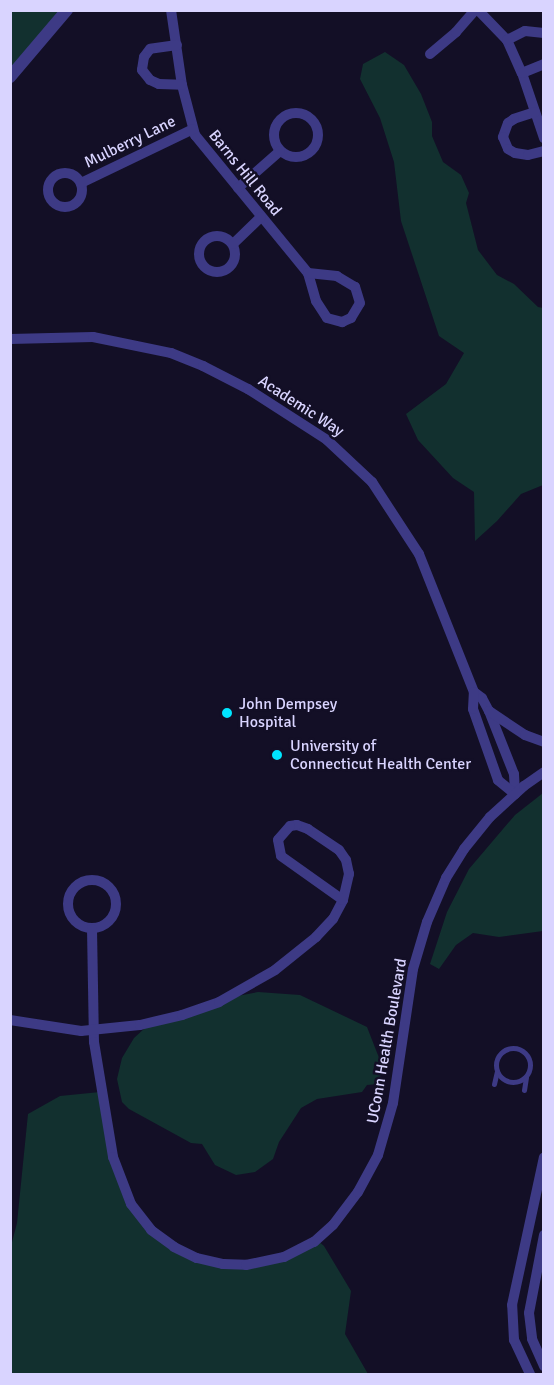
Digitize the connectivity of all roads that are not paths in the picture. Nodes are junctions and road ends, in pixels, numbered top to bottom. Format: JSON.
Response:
{"nodes":[{"id":1,"x":68,"y":10,"type":"edge"},
{"id":2,"x":171,"y":10,"type":"edge"},
{"id":3,"x":477,"y":10,"type":"edge"},
{"id":4,"x":543,"y":33,"type":"edge"},
{"id":5,"x":507,"y":40,"type":"junction"},
{"id":6,"x":177,"y":45,"type":"junction"},
{"id":7,"x":430,"y":54,"type":"dead end"},
{"id":8,"x":543,"y":64,"type":"edge"},
{"id":9,"x":522,"y":73,"type":"junction"},
{"id":10,"x":10,"y":77,"type":"edge"},
{"id":11,"x":182,"y":85,"type":"junction"},
{"id":12,"x":535,"y":112,"type":"junction"},
{"id":13,"x":193,"y":129,"type":"junction"},
{"id":14,"x":543,"y":138,"type":"edge"},
{"id":15,"x":280,"y":151,"type":"junction"},
{"id":16,"x":543,"y":151,"type":"edge"},
{"id":17,"x":81,"y":183,"type":"dead end"},
{"id":18,"x":238,"y":188,"type":"junction"},
{"id":19,"x":261,"y":217,"type":"junction"},
{"id":20,"x":233,"y":244,"type":"dead end"},
{"id":21,"x":308,"y":273,"type":"junction"},
{"id":22,"x":10,"y":339,"type":"edge"},
{"id":23,"x":474,"y":693,"type":"junction"},
{"id":24,"x":489,"y":711,"type":"junction"},
{"id":25,"x":543,"y":742,"type":"edge"},
{"id":26,"x":543,"y":772,"type":"edge"},
{"id":27,"x":515,"y":794,"type":"junction"},
{"id":28,"x":343,"y":900,"type":"junction"},
{"id":29,"x":92,"y":928,"type":"junction"},
{"id":30,"x":10,"y":1020,"type":"edge"},
{"id":31,"x":93,"y":1030,"type":"junction"},
{"id":32,"x":497,"y":1071,"type":"junction"},
{"id":33,"x":526,"y":1075,"type":"junction"},
{"id":34,"x":494,"y":1083,"type":"dead end"},
{"id":35,"x":524,"y":1090,"type":"dead end"},
{"id":36,"x":543,"y":1157,"type":"edge"},
{"id":37,"x":526,"y":1235,"type":"junction"},
{"id":38,"x":543,"y":1237,"type":"edge"},
{"id":39,"x":543,"y":1366,"type":"edge"},
{"id":40,"x":530,"y":1374,"type":"edge"}],
"edges":[{"from":1,"to":10,"type":"street"},
{"from":2,"to":6,"type":"street","name":"Barns Hill Road"},
{"from":3,"to":5,"type":"street"},
{"from":3,"to":7,"type":"street"},
{"from":4,"to":5,"type":"street"},
{"from":5,"to":9,"type":"street"},
{"from":6,"to":11,"type":"street","name":"Barns Hill Road"},
{"from":6,"to":11,"type":"street"},
{"from":8,"to":9,"type":"street"},
{"from":9,"to":12,"type":"street"},
{"from":11,"to":13,"type":"street","name":"Barns Hill Road"},
{"from":12,"to":14,"type":"street"},
{"from":12,"to":16,"type":"street"},
{"from":13,"to":17,"type":"street","name":"Mulberry Lane"},
{"from":13,"to":18,"type":"street","name":"Barns Hill Road"},
{"from":15,"to":15,"type":"street"},
{"from":15,"to":18,"type":"street"},
{"from":18,"to":19,"type":"street","name":"Barns Hill Road"},
{"from":19,"to":20,"type":"street"},
{"from":19,"to":21,"type":"street","name":"Barns Hill Road"},
{"from":21,"to":21,"type":"street","name":"Barns Hill Road"},
{"from":22,"to":23,"type":"street","name":"Academic Way"},
{"from":23,"to":24,"type":"street","name":"Academic Way"},
{"from":23,"to":27,"type":"street","name":"Academic Way"},
{"from":24,"to":25,"type":"street","name":"Academic Way"},
{"from":24,"to":27,"type":"street","name":"Academic Way"},
{"from":26,"to":27,"type":"street","name":"UConn Health Boulevard"},
{"from":27,"to":31,"type":"street","name":"UConn Health Boulevard"},
{"from":28,"to":28,"type":"street"},
{"from":28,"to":31,"type":"street"},
{"from":29,"to":29,"type":"street"},
{"from":29,"to":31,"type":"street","name":"UConn Health Boulevard"},
{"from":30,"to":31,"type":"street"},
{"from":32,"to":33,"type":"lane"},
{"from":32,"to":33,"type":"lane"},
{"from":32,"to":34,"type":"lane"},
{"from":33,"to":35,"type":"lane"},
{"from":36,"to":37,"type":"street"},
{"from":37,"to":38,"type":"street"},
{"from":37,"to":40,"type":"street"},
{"from":38,"to":39,"type":"street"}]}
